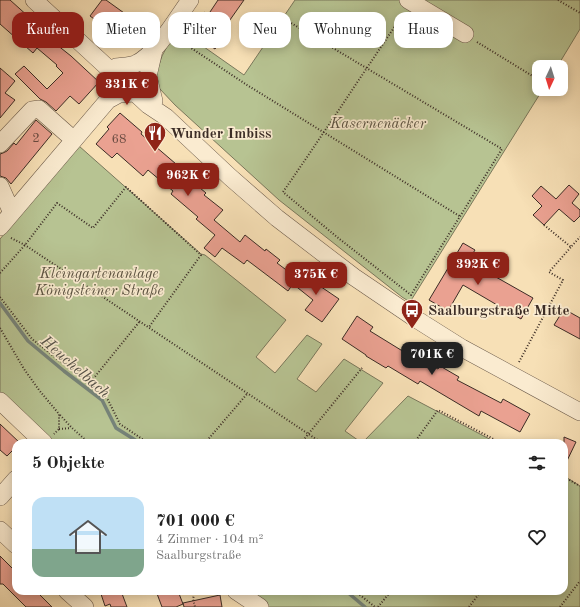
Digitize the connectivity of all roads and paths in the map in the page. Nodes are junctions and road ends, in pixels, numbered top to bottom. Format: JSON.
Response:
{"nodes":[{"id":1,"x":34,"y":0,"type":"edge"},
{"id":2,"x":48,"y":0,"type":"edge"},
{"id":3,"x":190,"y":0,"type":"edge"},
{"id":4,"x":558,"y":0,"type":"edge"},
{"id":5,"x":410,"y":1,"type":"edge"},
{"id":6,"x":580,"y":13,"type":"edge"},
{"id":7,"x":291,"y":23,"type":"edge"},
{"id":8,"x":464,"y":34,"type":"joint"},
{"id":9,"x":191,"y":48,"type":"edge"},
{"id":10,"x":154,"y":50,"type":"junction"},
{"id":11,"x":367,"y":68,"type":"junction"},
{"id":12,"x":112,"y":69,"type":"junction"},
{"id":13,"x":532,"y":76,"type":"edge"},
{"id":14,"x":135,"y":93,"type":"junction"},
{"id":15,"x":108,"y":100,"type":"junction"},
{"id":16,"x":154,"y":101,"type":"junction"},
{"id":17,"x":166,"y":117,"type":"junction"},
{"id":18,"x":324,"y":133,"type":"junction"},
{"id":19,"x":74,"y":140,"type":"junction"},
{"id":20,"x":0,"y":144,"type":"edge"},
{"id":21,"x":0,"y":186,"type":"edge"},
{"id":22,"x":461,"y":217,"type":"junction"},
{"id":23,"x":4,"y":222,"type":"edge"},
{"id":24,"x":544,"y":225,"type":"dead end"},
{"id":25,"x":580,"y":236,"type":"edge"},
{"id":26,"x":25,"y":244,"type":"junction"},
{"id":27,"x":571,"y":247,"type":"junction"},
{"id":28,"x":0,"y":273,"type":"edge"},
{"id":29,"x":0,"y":297,"type":"edge"},
{"id":30,"x":140,"y":321,"type":"junction"},
{"id":31,"x":149,"y":327,"type":"junction"},
{"id":32,"x":0,"y":328,"type":"edge"},
{"id":33,"x":519,"y":363,"type":"dead end"},
{"id":34,"x":362,"y":368,"type":"dead end"},
{"id":35,"x":89,"y":384,"type":"junction"},
{"id":36,"x":247,"y":393,"type":"junction"},
{"id":37,"x":0,"y":401,"type":"edge"},
{"id":38,"x":580,"y":412,"type":"edge"},
{"id":39,"x":59,"y":414,"type":"junction"},
{"id":40,"x":72,"y":428,"type":"junction"},
{"id":41,"x":59,"y":429,"type":"junction"},
{"id":42,"x":308,"y":434,"type":"junction"},
{"id":43,"x":46,"y":439,"type":"edge"},
{"id":44,"x":50,"y":439,"type":"edge"},
{"id":45,"x":84,"y":439,"type":"edge"},
{"id":46,"x":142,"y":439,"type":"edge"},
{"id":47,"x":208,"y":439,"type":"edge"},
{"id":48,"x":304,"y":439,"type":"edge"},
{"id":49,"x":316,"y":439,"type":"edge"},
{"id":50,"x":417,"y":439,"type":"edge"},
{"id":51,"x":493,"y":439,"type":"edge"},
{"id":52,"x":568,"y":479,"type":"edge"},
{"id":53,"x":12,"y":484,"type":"edge"},
{"id":54,"x":580,"y":486,"type":"edge"},
{"id":55,"x":0,"y":497,"type":"edge"},
{"id":56,"x":0,"y":530,"type":"edge"},
{"id":57,"x":12,"y":541,"type":"edge"},
{"id":58,"x":580,"y":581,"type":"edge"},
{"id":59,"x":72,"y":595,"type":"edge"},
{"id":60,"x":194,"y":595,"type":"edge"},
{"id":61,"x":242,"y":595,"type":"edge"},
{"id":62,"x":360,"y":595,"type":"edge"},
{"id":63,"x":387,"y":595,"type":"edge"},
{"id":64,"x":478,"y":595,"type":"edge"},
{"id":65,"x":85,"y":607,"type":"edge"},
{"id":66,"x":195,"y":607,"type":"edge"},
{"id":67,"x":260,"y":607,"type":"edge"},
{"id":68,"x":375,"y":607,"type":"edge"},
{"id":69,"x":378,"y":607,"type":"edge"},
{"id":70,"x":469,"y":607,"type":"edge"},
{"id":71,"x":560,"y":607,"type":"edge"}],
"edges":[{"from":1,"to":12,"type":"street"},
{"from":2,"to":12,"type":"street"},
{"from":3,"to":10,"type":"street"},
{"from":4,"to":6,"type":"path"},
{"from":5,"to":8,"type":"street"},
{"from":5,"to":11,"type":"path"},
{"from":7,"to":11,"type":"path"},
{"from":8,"to":13,"type":"path"},
{"from":9,"to":18,"type":"path"},
{"from":10,"to":12,"type":"street"},
{"from":10,"to":16,"type":"street"},
{"from":11,"to":18,"type":"path"},
{"from":11,"to":22,"type":"path"},
{"from":12,"to":14,"type":"street"},
{"from":12,"to":15,"type":"street"},
{"from":12,"to":16,"type":"street"},
{"from":14,"to":15,"type":"street"},
{"from":14,"to":17,"type":"street"},
{"from":15,"to":19,"type":"street"},
{"from":16,"to":17,"type":"street"},
{"from":17,"to":38,"type":"street"},
{"from":18,"to":22,"type":"path"},
{"from":18,"to":22,"type":"path"},
{"from":19,"to":20,"type":"street"},
{"from":19,"to":23,"type":"street"},
{"from":21,"to":23,"type":"street"},
{"from":23,"to":26,"type":"path"},
{"from":24,"to":27,"type":"path"},
{"from":25,"to":27,"type":"path"},
{"from":26,"to":28,"type":"path"},
{"from":26,"to":30,"type":"path"},
{"from":26,"to":31,"type":"path"},
{"from":27,"to":33,"type":"path"},
{"from":29,"to":35,"type":"path"},
{"from":30,"to":31,"type":"path"},
{"from":30,"to":35,"type":"path"},
{"from":31,"to":36,"type":"path"},
{"from":32,"to":39,"type":"path"},
{"from":34,"to":42,"type":"path"},
{"from":35,"to":46,"type":"path"},
{"from":36,"to":42,"type":"path"},
{"from":36,"to":47,"type":"path"},
{"from":37,"to":43,"type":"street"},
{"from":39,"to":40,"type":"path"},
{"from":39,"to":41,"type":"path"},
{"from":40,"to":41,"type":"path"},
{"from":40,"to":45,"type":"path"},
{"from":41,"to":44,"type":"path"},
{"from":42,"to":48,"type":"path"},
{"from":42,"to":49,"type":"path"},
{"from":50,"to":51,"type":"path"},
{"from":52,"to":54,"type":"path"},
{"from":53,"to":55,"type":"street"},
{"from":56,"to":57,"type":"street"},
{"from":58,"to":71,"type":"path"},
{"from":59,"to":65,"type":"street"},
{"from":60,"to":66,"type":"path"},
{"from":61,"to":67,"type":"street"},
{"from":62,"to":68,"type":"path"},
{"from":63,"to":69,"type":"path"},
{"from":64,"to":70,"type":"path"}]}
